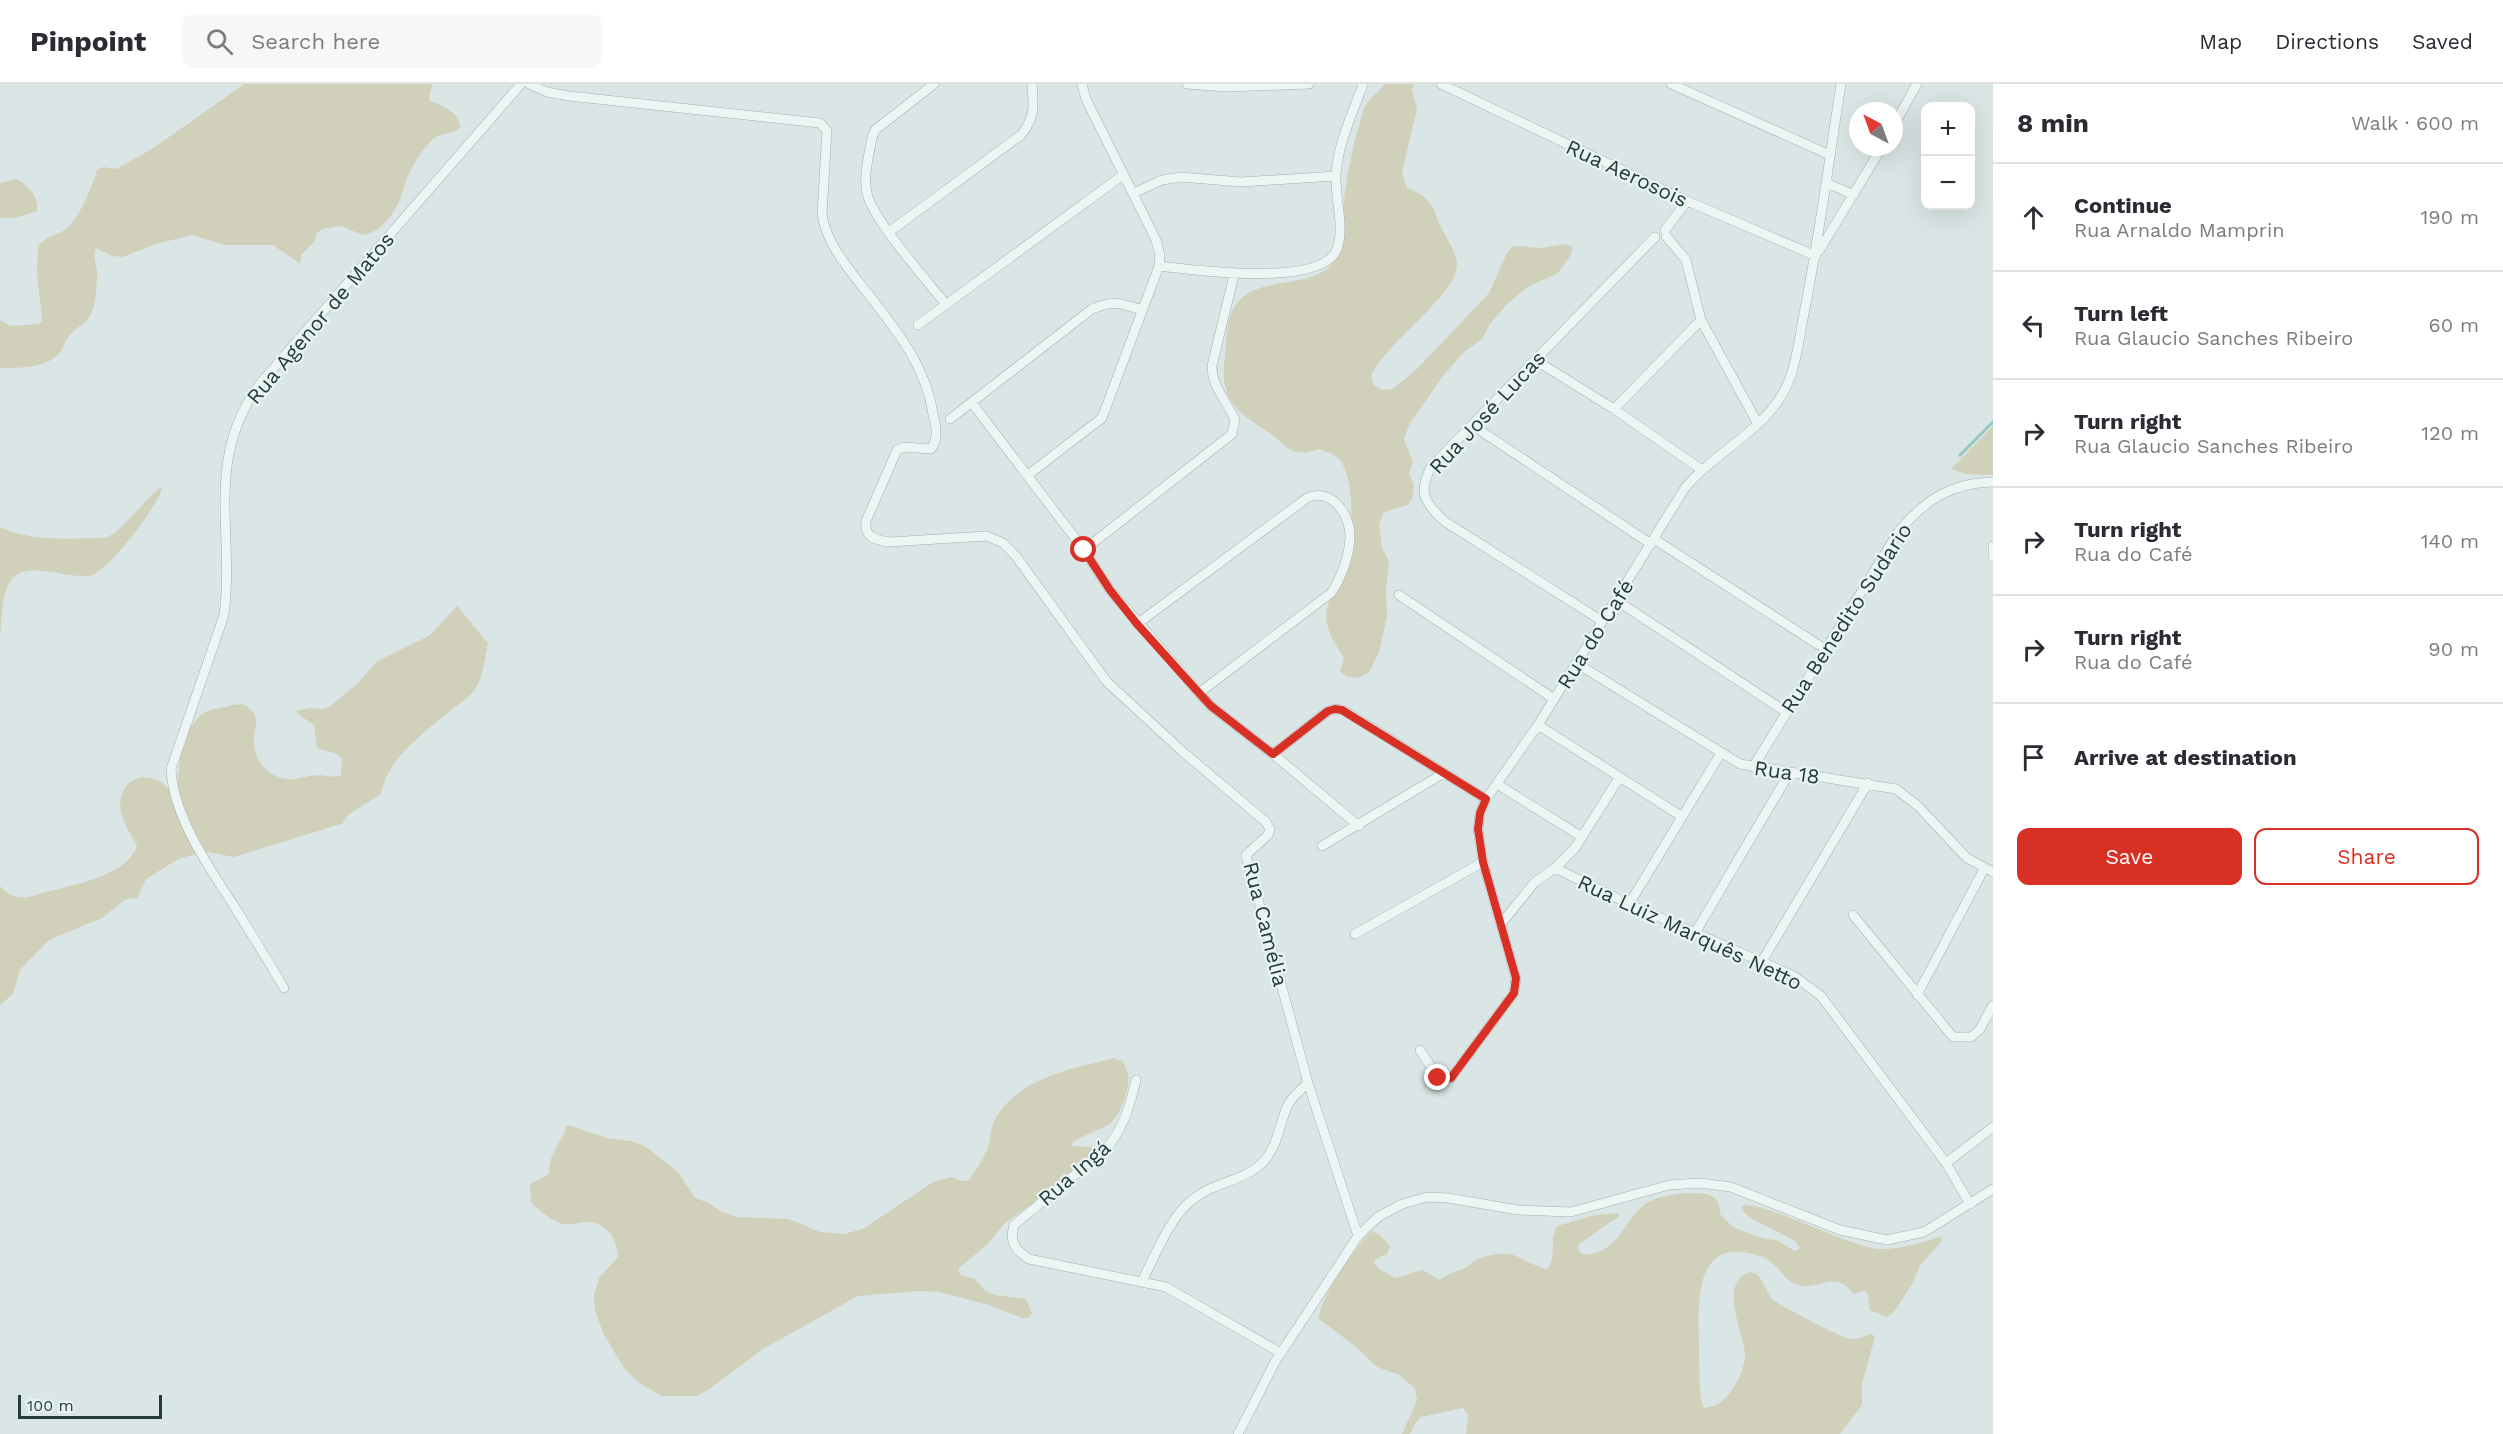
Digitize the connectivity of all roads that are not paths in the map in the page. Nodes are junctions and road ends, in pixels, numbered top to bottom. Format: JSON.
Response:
{"nodes":[{"id":1,"x":521,"y":84,"type":"edge"},
{"id":2,"x":529,"y":84,"type":"edge"},
{"id":3,"x":934,"y":84,"type":"edge"},
{"id":4,"x":1032,"y":84,"type":"edge"},
{"id":5,"x":1082,"y":84,"type":"edge"},
{"id":6,"x":1187,"y":84,"type":"edge"},
{"id":7,"x":1309,"y":84,"type":"edge"},
{"id":8,"x":1362,"y":84,"type":"edge"},
{"id":9,"x":1441,"y":84,"type":"edge"},
{"id":10,"x":1671,"y":84,"type":"edge"},
{"id":11,"x":1841,"y":84,"type":"edge"},
{"id":12,"x":1917,"y":84,"type":"edge"},
{"id":13,"x":1289,"y":85,"type":"edge"},
{"id":14,"x":1903,"y":109,"type":"edge"},
{"id":15,"x":1830,"y":155,"type":"junction"},
{"id":16,"x":1877,"y":156,"type":"edge"},
{"id":17,"x":1123,"y":176,"type":"junction"},
{"id":18,"x":1336,"y":176,"type":"junction"},
{"id":19,"x":1827,"y":183,"type":"junction"},
{"id":20,"x":1134,"y":193,"type":"junction"},
{"id":21,"x":1854,"y":195,"type":"junction"},
{"id":22,"x":1687,"y":201,"type":"junction"},
{"id":23,"x":890,"y":232,"type":"junction"},
{"id":24,"x":1662,"y":235,"type":"junction"},
{"id":25,"x":1816,"y":256,"type":"junction"},
{"id":26,"x":1159,"y":266,"type":"junction"},
{"id":27,"x":1234,"y":275,"type":"junction"},
{"id":28,"x":945,"y":303,"type":"junction"},
{"id":29,"x":1142,"y":310,"type":"junction"},
{"id":30,"x":1701,"y":320,"type":"junction"},
{"id":31,"x":918,"y":325,"type":"dead end"},
{"id":32,"x":1535,"y":360,"type":"junction"},
{"id":33,"x":972,"y":403,"type":"junction"},
{"id":34,"x":1614,"y":409,"type":"junction"},
{"id":35,"x":950,"y":419,"type":"dead end"},
{"id":36,"x":1758,"y":424,"type":"junction"},
{"id":37,"x":1472,"y":425,"type":"junction"},
{"id":38,"x":1702,"y":470,"type":"junction"},
{"id":39,"x":1028,"y":475,"type":"junction"},
{"id":40,"x":1993,"y":482,"type":"edge"},
{"id":41,"x":1653,"y":542,"type":"junction"},
{"id":42,"x":1993,"y":546,"type":"edge"},
{"id":43,"x":1084,"y":550,"type":"junction"},
{"id":44,"x":1993,"y":557,"type":"edge"},
{"id":45,"x":1400,"y":595,"type":"dead end"},
{"id":46,"x":1616,"y":600,"type":"junction"},
{"id":47,"x":1602,"y":621,"type":"junction"},
{"id":48,"x":1137,"y":624,"type":"junction"},
{"id":49,"x":1825,"y":649,"type":"junction"},
{"id":50,"x":1576,"y":663,"type":"junction"},
{"id":51,"x":1199,"y":693,"type":"junction"},
{"id":52,"x":1554,"y":699,"type":"junction"},
{"id":53,"x":1786,"y":712,"type":"junction"},
{"id":54,"x":1539,"y":725,"type":"junction"},
{"id":55,"x":1721,"y":753,"type":"junction"},
{"id":56,"x":1273,"y":754,"type":"junction"},
{"id":57,"x":1753,"y":767,"type":"junction"},
{"id":58,"x":1790,"y":772,"type":"junction"},
{"id":59,"x":1444,"y":773,"type":"junction"},
{"id":60,"x":1619,"y":778,"type":"junction"},
{"id":61,"x":1868,"y":783,"type":"junction"},
{"id":62,"x":1497,"y":784,"type":"junction"},
{"id":63,"x":1486,"y":799,"type":"junction"},
{"id":64,"x":1681,"y":816,"type":"junction"},
{"id":65,"x":1359,"y":826,"type":"junction"},
{"id":66,"x":1582,"y":837,"type":"junction"},
{"id":67,"x":1322,"y":846,"type":"dead end"},
{"id":68,"x":1483,"y":862,"type":"junction"},
{"id":69,"x":1555,"y":868,"type":"junction"},
{"id":70,"x":1989,"y":871,"type":"edge"},
{"id":71,"x":1629,"y":904,"type":"junction"},
{"id":72,"x":1853,"y":915,"type":"dead end"},
{"id":73,"x":1502,"y":924,"type":"junction"},
{"id":74,"x":1695,"y":933,"type":"junction"},
{"id":75,"x":1355,"y":934,"type":"dead end"},
{"id":76,"x":1761,"y":963,"type":"junction"},
{"id":77,"x":285,"y":988,"type":"dead end"},
{"id":78,"x":1917,"y":995,"type":"junction"},
{"id":79,"x":1993,"y":1005,"type":"edge"},
{"id":80,"x":1420,"y":1050,"type":"dead end"},
{"id":81,"x":1136,"y":1080,"type":"dead end"},
{"id":82,"x":1308,"y":1083,"type":"junction"},
{"id":83,"x":1993,"y":1127,"type":"edge"},
{"id":84,"x":1946,"y":1163,"type":"junction"},
{"id":85,"x":1993,"y":1189,"type":"edge"},
{"id":86,"x":1970,"y":1204,"type":"junction"},
{"id":87,"x":1359,"y":1236,"type":"junction"},
{"id":88,"x":1142,"y":1281,"type":"junction"},
{"id":89,"x":1281,"y":1353,"type":"junction"},
{"id":90,"x":1238,"y":1434,"type":"edge"}],
"edges":[{"from":1,"to":77,"type":"street","name":"Rua Agenor de Matos"},
{"from":2,"to":82,"type":"street","name":"Rua Camélia"},
{"from":3,"to":23,"type":"street"},
{"from":4,"to":23,"type":"street"},
{"from":5,"to":17,"type":"street"},
{"from":6,"to":13,"type":"street"},
{"from":7,"to":13,"type":"street"},
{"from":8,"to":18,"type":"street"},
{"from":9,"to":22,"type":"street","name":"Rua Aerosois"},
{"from":10,"to":15,"type":"street"},
{"from":11,"to":15,"type":"street","name":"Rua do Café"},
{"from":12,"to":14,"type":"street"},
{"from":15,"to":19,"type":"street","name":"Rua do Café"},
{"from":16,"to":21,"type":"street"},
{"from":17,"to":20,"type":"street"},
{"from":17,"to":28,"type":"street"},
{"from":18,"to":20,"type":"street"},
{"from":18,"to":27,"type":"street"},
{"from":19,"to":21,"type":"street"},
{"from":19,"to":25,"type":"street","name":"Rua do Café"},
{"from":20,"to":26,"type":"street"},
{"from":21,"to":25,"type":"street"},
{"from":22,"to":24,"type":"street","name":"Rua José Lucas"},
{"from":22,"to":25,"type":"street","name":"Rua Aerosois"},
{"from":23,"to":28,"type":"street"},
{"from":24,"to":30,"type":"street"},
{"from":24,"to":32,"type":"street","name":"Rua José Lucas"},
{"from":25,"to":36,"type":"street","name":"Rua do Café"},
{"from":26,"to":27,"type":"street"},
{"from":26,"to":29,"type":"street"},
{"from":27,"to":43,"type":"street"},
{"from":28,"to":31,"type":"street"},
{"from":29,"to":33,"type":"street"},
{"from":29,"to":39,"type":"street"},
{"from":30,"to":34,"type":"street"},
{"from":30,"to":36,"type":"street"},
{"from":32,"to":34,"type":"street"},
{"from":32,"to":37,"type":"street","name":"Rua José Lucas"},
{"from":33,"to":35,"type":"street"},
{"from":33,"to":39,"type":"street"},
{"from":34,"to":38,"type":"street"},
{"from":36,"to":38,"type":"street","name":"Rua do Café"},
{"from":37,"to":41,"type":"street"},
{"from":37,"to":47,"type":"street","name":"Rua José Lucas"},
{"from":38,"to":41,"type":"street","name":"Rua do Café"},
{"from":39,"to":43,"type":"street"},
{"from":40,"to":49,"type":"street","name":"Rua Benedito Sudario"},
{"from":41,"to":46,"type":"street","name":"Rua do Café"},
{"from":41,"to":49,"type":"street"},
{"from":42,"to":44,"type":"street"},
{"from":43,"to":48,"type":"street"},
{"from":45,"to":52,"type":"street"},
{"from":46,"to":47,"type":"street","name":"Rua do Café"},
{"from":46,"to":53,"type":"street"},
{"from":47,"to":50,"type":"street","name":"Rua do Café"},
{"from":48,"to":51,"type":"street"},
{"from":48,"to":51,"type":"street"},
{"from":49,"to":53,"type":"street","name":"Rua Benedito Sudario"},
{"from":50,"to":52,"type":"street","name":"Rua do Café"},
{"from":50,"to":55,"type":"street","name":"Rua 18"},
{"from":51,"to":56,"type":"street"},
{"from":52,"to":54,"type":"street","name":"Rua do Café"},
{"from":53,"to":57,"type":"street","name":"Rua Benedito Sudario"},
{"from":54,"to":60,"type":"street"},
{"from":54,"to":62,"type":"street","name":"Rua do Café"},
{"from":55,"to":57,"type":"street","name":"Rua 18"},
{"from":55,"to":64,"type":"street"},
{"from":56,"to":59,"type":"street"},
{"from":56,"to":65,"type":"street"},
{"from":57,"to":58,"type":"street","name":"Rua 18"},
{"from":58,"to":61,"type":"street","name":"Rua 18"},
{"from":58,"to":74,"type":"street"},
{"from":59,"to":63,"type":"street"},
{"from":59,"to":65,"type":"street"},
{"from":60,"to":64,"type":"street"},
{"from":60,"to":66,"type":"street"},
{"from":61,"to":70,"type":"street","name":"Rua 18"},
{"from":61,"to":76,"type":"street"},
{"from":62,"to":63,"type":"street","name":"Rua do Café"},
{"from":62,"to":66,"type":"street"},
{"from":63,"to":68,"type":"street","name":"Rua do Café"},
{"from":64,"to":71,"type":"street"},
{"from":65,"to":67,"type":"street"},
{"from":66,"to":69,"type":"street"},
{"from":68,"to":73,"type":"street","name":"Rua do Café"},
{"from":68,"to":75,"type":"street"},
{"from":69,"to":71,"type":"street","name":"Rua Luiz Marquês Netto"},
{"from":69,"to":73,"type":"street"},
{"from":70,"to":78,"type":"street"},
{"from":71,"to":74,"type":"street","name":"Rua Luiz Marquês Netto"},
{"from":72,"to":78,"type":"street"},
{"from":73,"to":80,"type":"street","name":"Rua do Café"},
{"from":74,"to":76,"type":"street","name":"Rua Luiz Marquês Netto"},
{"from":76,"to":84,"type":"street","name":"Rua Luiz Marquês Netto"},
{"from":78,"to":79,"type":"street"},
{"from":81,"to":88,"type":"street","name":"Rua Ingá"},
{"from":82,"to":87,"type":"street","name":"Rua Camélia"},
{"from":82,"to":88,"type":"street"},
{"from":83,"to":84,"type":"street"},
{"from":84,"to":86,"type":"street","name":"Rua Luiz Marquês Netto"},
{"from":85,"to":86,"type":"street"},
{"from":86,"to":87,"type":"street"},
{"from":87,"to":89,"type":"street"},
{"from":88,"to":89,"type":"street"},
{"from":89,"to":90,"type":"street"}]}
